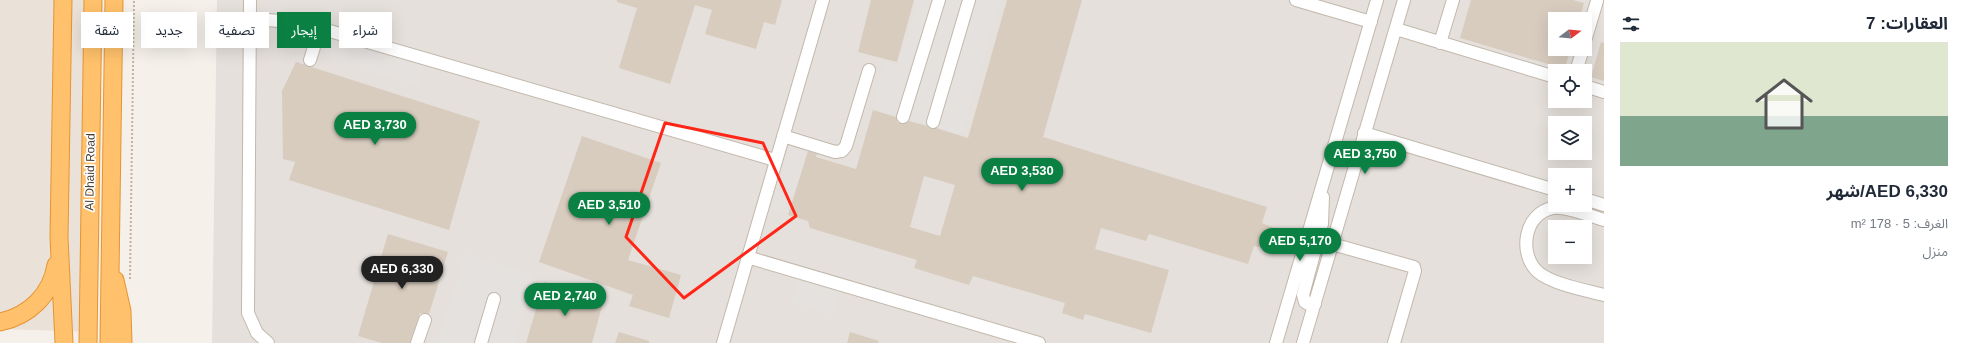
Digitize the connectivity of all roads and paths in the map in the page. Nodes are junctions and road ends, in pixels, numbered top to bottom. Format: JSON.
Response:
{"nodes":[{"id":1,"x":63,"y":0,"type":"edge"},
{"id":2,"x":93,"y":0,"type":"edge"},
{"id":3,"x":114,"y":0,"type":"edge"},
{"id":4,"x":134,"y":0,"type":"edge"},
{"id":5,"x":250,"y":0,"type":"edge"},
{"id":6,"x":822,"y":0,"type":"edge"},
{"id":7,"x":939,"y":0,"type":"edge"},
{"id":8,"x":969,"y":0,"type":"edge"},
{"id":9,"x":1296,"y":0,"type":"edge"},
{"id":10,"x":1377,"y":0,"type":"edge"},
{"id":11,"x":1398,"y":0,"type":"edge"},
{"id":12,"x":1404,"y":0,"type":"edge"},
{"id":13,"x":1453,"y":0,"type":"edge"},
{"id":14,"x":1598,"y":1,"type":"edge"},
{"id":15,"x":250,"y":12,"type":"edge"},
{"id":16,"x":1400,"y":15,"type":"junction"},
{"id":17,"x":1592,"y":19,"type":"edge"},
{"id":18,"x":1371,"y":22,"type":"junction"},
{"id":19,"x":1396,"y":30,"type":"junction"},
{"id":20,"x":331,"y":31,"type":"edge"},
{"id":21,"x":1440,"y":42,"type":"junction"},
{"id":22,"x":250,"y":48,"type":"edge"},
{"id":23,"x":314,"y":48,"type":"edge"},
{"id":24,"x":310,"y":60,"type":"dead end"},
{"id":25,"x":869,"y":70,"type":"dead end"},
{"id":26,"x":1548,"y":75,"type":"edge"},
{"id":27,"x":1592,"y":88,"type":"edge"},
{"id":28,"x":1604,"y":92,"type":"edge"},
{"id":29,"x":903,"y":117,"type":"dead end"},
{"id":30,"x":933,"y":122,"type":"dead end"},
{"id":31,"x":1364,"y":133,"type":"junction"},
{"id":32,"x":783,"y":136,"type":"junction"},
{"id":33,"x":775,"y":160,"type":"junction"},
{"id":34,"x":1322,"y":188,"type":"junction"},
{"id":35,"x":1548,"y":188,"type":"edge"},
{"id":36,"x":1592,"y":201,"type":"edge"},
{"id":37,"x":1604,"y":205,"type":"edge"},
{"id":38,"x":1604,"y":220,"type":"edge"},
{"id":39,"x":59,"y":237,"type":"junction"},
{"id":40,"x":1332,"y":244,"type":"junction"},
{"id":41,"x":748,"y":257,"type":"junction"},
{"id":42,"x":110,"y":268,"type":"junction"},
{"id":43,"x":130,"y":279,"type":"dead end"},
{"id":44,"x":1604,"y":295,"type":"edge"},
{"id":45,"x":494,"y":299,"type":"dead end"},
{"id":46,"x":1315,"y":304,"type":"junction"},
{"id":47,"x":425,"y":320,"type":"dead end"},
{"id":48,"x":0,"y":322,"type":"edge"},
{"id":49,"x":64,"y":343,"type":"edge"},
{"id":50,"x":88,"y":343,"type":"edge"},
{"id":51,"x":109,"y":343,"type":"edge"},
{"id":52,"x":123,"y":343,"type":"edge"},
{"id":53,"x":268,"y":343,"type":"edge"},
{"id":54,"x":417,"y":343,"type":"edge"},
{"id":55,"x":481,"y":343,"type":"edge"},
{"id":56,"x":722,"y":343,"type":"edge"},
{"id":57,"x":1039,"y":343,"type":"edge"},
{"id":58,"x":1276,"y":343,"type":"edge"},
{"id":59,"x":1303,"y":343,"type":"edge"},
{"id":60,"x":1394,"y":343,"type":"edge"}],
"edges":[{"from":1,"to":39,"type":"highway"},
{"from":2,"to":50,"type":"highway","name":"Al Dhaid Road"},
{"from":3,"to":42,"type":"highway","name":"Al Dhaid Road"},
{"from":4,"to":43,"type":"path"},
{"from":5,"to":15,"type":"street"},
{"from":6,"to":32,"type":"street"},
{"from":7,"to":29,"type":"street"},
{"from":8,"to":30,"type":"street"},
{"from":9,"to":18,"type":"street"},
{"from":10,"to":18,"type":"street"},
{"from":11,"to":16,"type":"street"},
{"from":12,"to":16,"type":"street"},
{"from":13,"to":21,"type":"street"},
{"from":14,"to":17,"type":"street"},
{"from":16,"to":19,"type":"street"},
{"from":18,"to":34,"type":"street"},
{"from":19,"to":21,"type":"street"},
{"from":19,"to":31,"type":"street"},
{"from":20,"to":33,"type":"street"},
{"from":21,"to":26,"type":"street"},
{"from":22,"to":53,"type":"street"},
{"from":23,"to":24,"type":"street"},
{"from":25,"to":32,"type":"street"},
{"from":27,"to":28,"type":"street"},
{"from":31,"to":35,"type":"street"},
{"from":31,"to":40,"type":"street"},
{"from":32,"to":33,"type":"street"},
{"from":33,"to":41,"type":"street"},
{"from":34,"to":46,"type":"street"},
{"from":34,"to":58,"type":"street"},
{"from":36,"to":37,"type":"street"},
{"from":38,"to":44,"type":"street"},
{"from":39,"to":48,"type":"highway"},
{"from":39,"to":49,"type":"highway"},
{"from":40,"to":46,"type":"street"},
{"from":40,"to":60,"type":"street"},
{"from":41,"to":56,"type":"street"},
{"from":41,"to":57,"type":"street"},
{"from":42,"to":51,"type":"highway","name":"Al Dhaid Road"},
{"from":42,"to":52,"type":"highway"},
{"from":45,"to":55,"type":"street"},
{"from":46,"to":59,"type":"street"},
{"from":47,"to":54,"type":"street"}]}
